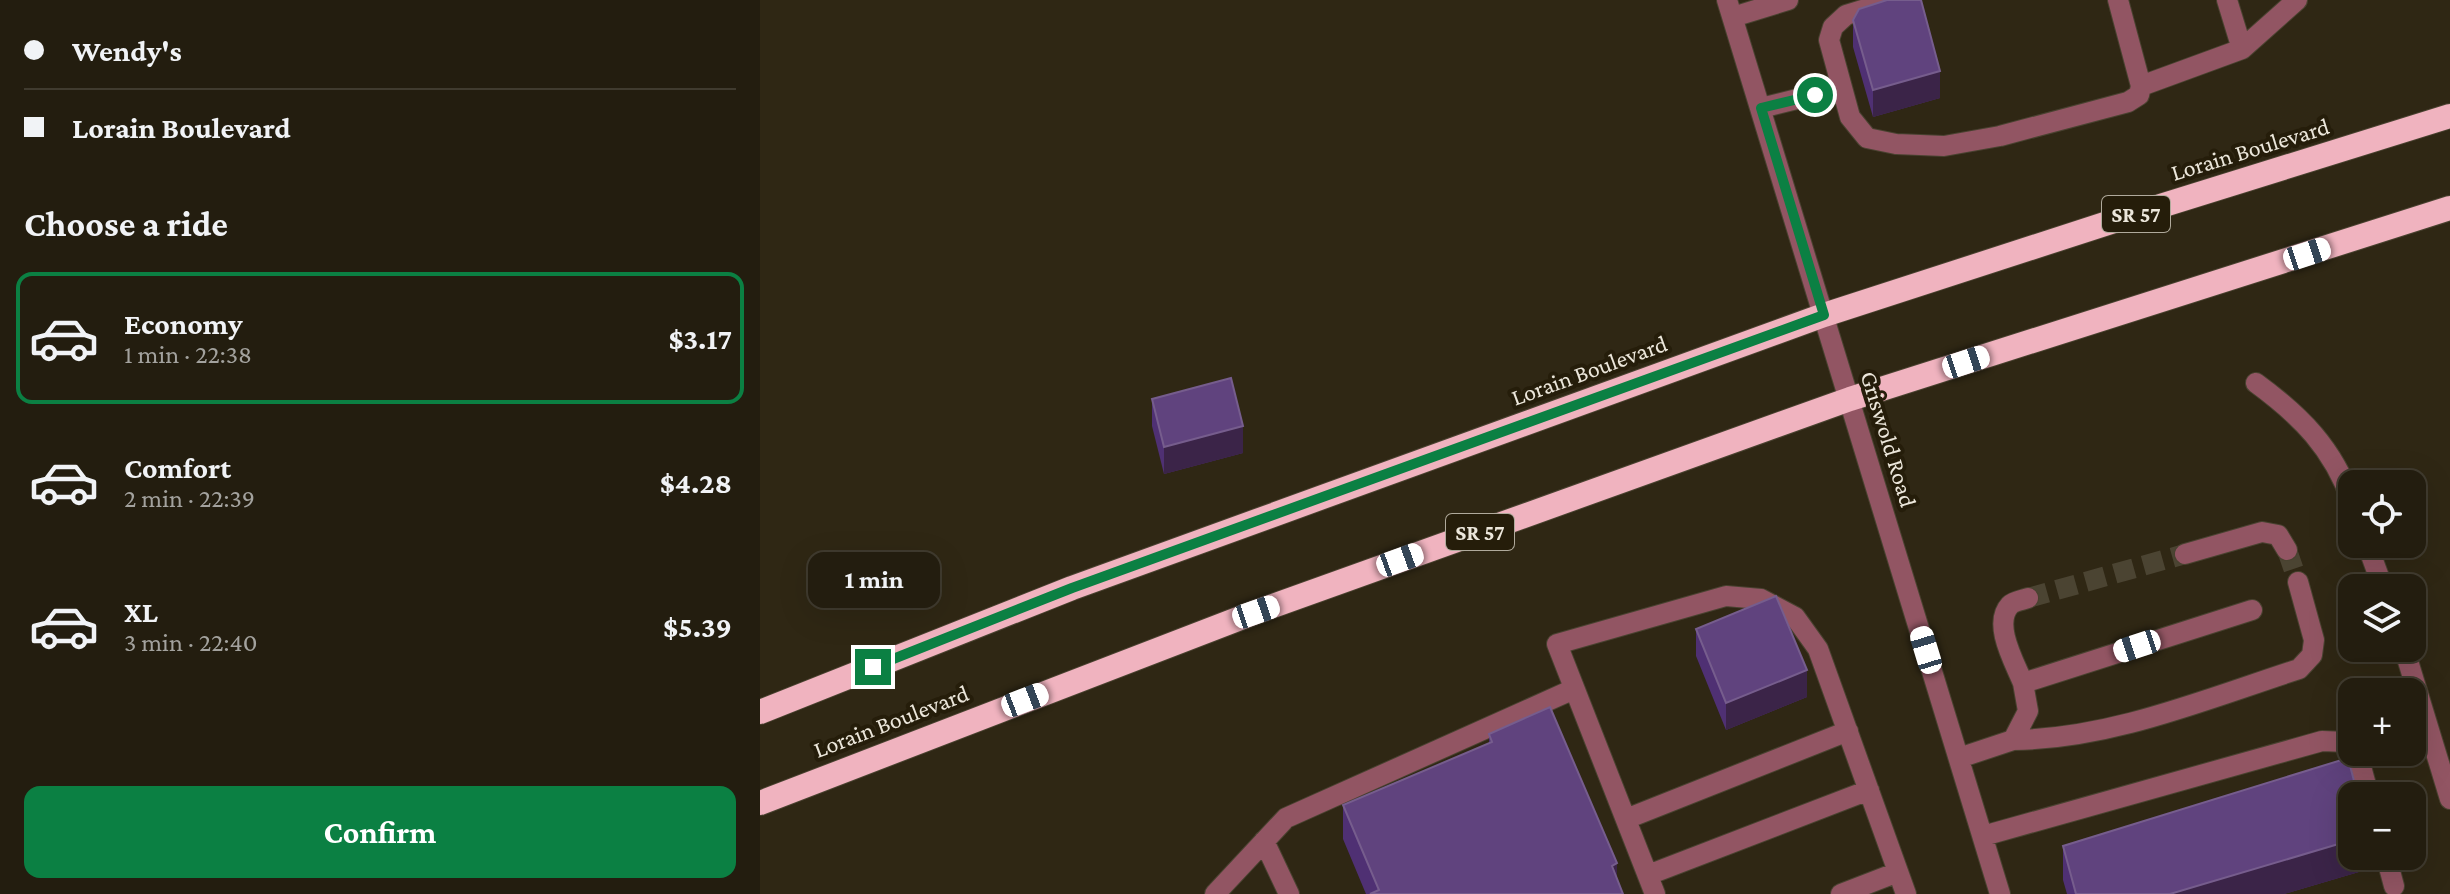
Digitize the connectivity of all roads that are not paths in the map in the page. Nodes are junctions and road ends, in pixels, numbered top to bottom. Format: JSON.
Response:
{"nodes":[{"id":1,"x":1788,"y":0,"type":"edge"},
{"id":2,"x":1895,"y":0,"type":"edge"},
{"id":3,"x":2118,"y":0,"type":"edge"},
{"id":4,"x":2227,"y":0,"type":"edge"},
{"id":5,"x":2297,"y":0,"type":"edge"},
{"id":6,"x":1730,"y":8,"type":"edge"},
{"id":7,"x":2242,"y":49,"type":"junction"},
{"id":8,"x":2141,"y":86,"type":"junction"},
{"id":9,"x":1841,"y":88,"type":"junction"},
{"id":10,"x":1761,"y":108,"type":"junction"},
{"id":11,"x":2450,"y":116,"type":"edge"},
{"id":12,"x":2450,"y":208,"type":"edge"},
{"id":13,"x":1824,"y":315,"type":"junction"},
{"id":14,"x":2256,"y":383,"type":"dead end"},
{"id":15,"x":1850,"y":399,"type":"junction"},
{"id":16,"x":2339,"y":470,"type":"edge"},
{"id":17,"x":2287,"y":550,"type":"tunnel mouth"},
{"id":18,"x":2185,"y":554,"type":"tunnel mouth"},
{"id":19,"x":2298,"y":582,"type":"tunnel mouth"},
{"id":20,"x":2028,"y":598,"type":"tunnel mouth"},
{"id":21,"x":2252,"y":610,"type":"dead end"},
{"id":22,"x":2408,"y":662,"type":"edge"},
{"id":23,"x":2023,"y":683,"type":"junction"},
{"id":24,"x":1574,"y":689,"type":"junction"},
{"id":25,"x":760,"y":712,"type":"edge"},
{"id":26,"x":1848,"y":731,"type":"junction"},
{"id":27,"x":2013,"y":740,"type":"junction"},
{"id":28,"x":2338,"y":742,"type":"edge"},
{"id":29,"x":1959,"y":758,"type":"junction"},
{"id":30,"x":1869,"y":790,"type":"junction"},
{"id":31,"x":2450,"y":799,"type":"edge"},
{"id":32,"x":760,"y":803,"type":"edge"},
{"id":33,"x":1626,"y":819,"type":"junction"},
{"id":34,"x":1983,"y":836,"type":"junction"},
{"id":35,"x":1264,"y":841,"type":"junction"},
{"id":36,"x":2390,"y":870,"type":"edge"},
{"id":37,"x":1898,"y":872,"type":"junction"},
{"id":38,"x":1651,"y":884,"type":"edge"},
{"id":39,"x":2394,"y":886,"type":"dead end"},
{"id":40,"x":1215,"y":894,"type":"edge"},
{"id":41,"x":1289,"y":894,"type":"edge"},
{"id":42,"x":1841,"y":894,"type":"edge"},
{"id":43,"x":1906,"y":894,"type":"edge"},
{"id":44,"x":2000,"y":894,"type":"edge"}],
"edges":[{"from":1,"to":6,"type":"street"},
{"from":2,"to":9,"type":"street"},
{"from":3,"to":8,"type":"street"},
{"from":4,"to":7,"type":"street"},
{"from":5,"to":7,"type":"street"},
{"from":6,"to":10,"type":"street","name":"Griswold Road"},
{"from":7,"to":8,"type":"street"},
{"from":8,"to":9,"type":"street"},
{"from":9,"to":10,"type":"street"},
{"from":10,"to":13,"type":"street","name":"Griswold Road"},
{"from":11,"to":13,"type":"highway","name":"Lorain Boulevard","number":"SR 57"},
{"from":12,"to":15,"type":"highway","name":"Lorain Boulevard","number":"SR 57"},
{"from":13,"to":15,"type":"street","name":"Griswold Road"},
{"from":13,"to":25,"type":"highway","name":"Lorain Boulevard","number":"SR 57"},
{"from":14,"to":16,"type":"street"},
{"from":15,"to":29,"type":"street","name":"Griswold Road"},
{"from":15,"to":32,"type":"highway","name":"Lorain Boulevard","number":"SR 57"},
{"from":17,"to":18,"type":"street"},
{"from":19,"to":27,"type":"street"},
{"from":20,"to":23,"type":"street"},
{"from":21,"to":23,"type":"street"},
{"from":22,"to":31,"type":"street"},
{"from":23,"to":27,"type":"street"},
{"from":24,"to":26,"type":"street"},
{"from":24,"to":33,"type":"street"},
{"from":24,"to":35,"type":"street"},
{"from":26,"to":30,"type":"street"},
{"from":26,"to":33,"type":"street"},
{"from":27,"to":29,"type":"street"},
{"from":28,"to":34,"type":"street"},
{"from":29,"to":34,"type":"street","name":"Griswold Road"},
{"from":30,"to":37,"type":"street"},
{"from":30,"to":38,"type":"street"},
{"from":33,"to":38,"type":"street"},
{"from":34,"to":44,"type":"street","name":"Griswold Road"},
{"from":35,"to":40,"type":"street"},
{"from":35,"to":41,"type":"street"},
{"from":36,"to":39,"type":"street"},
{"from":37,"to":42,"type":"street"},
{"from":37,"to":43,"type":"street"}]}
